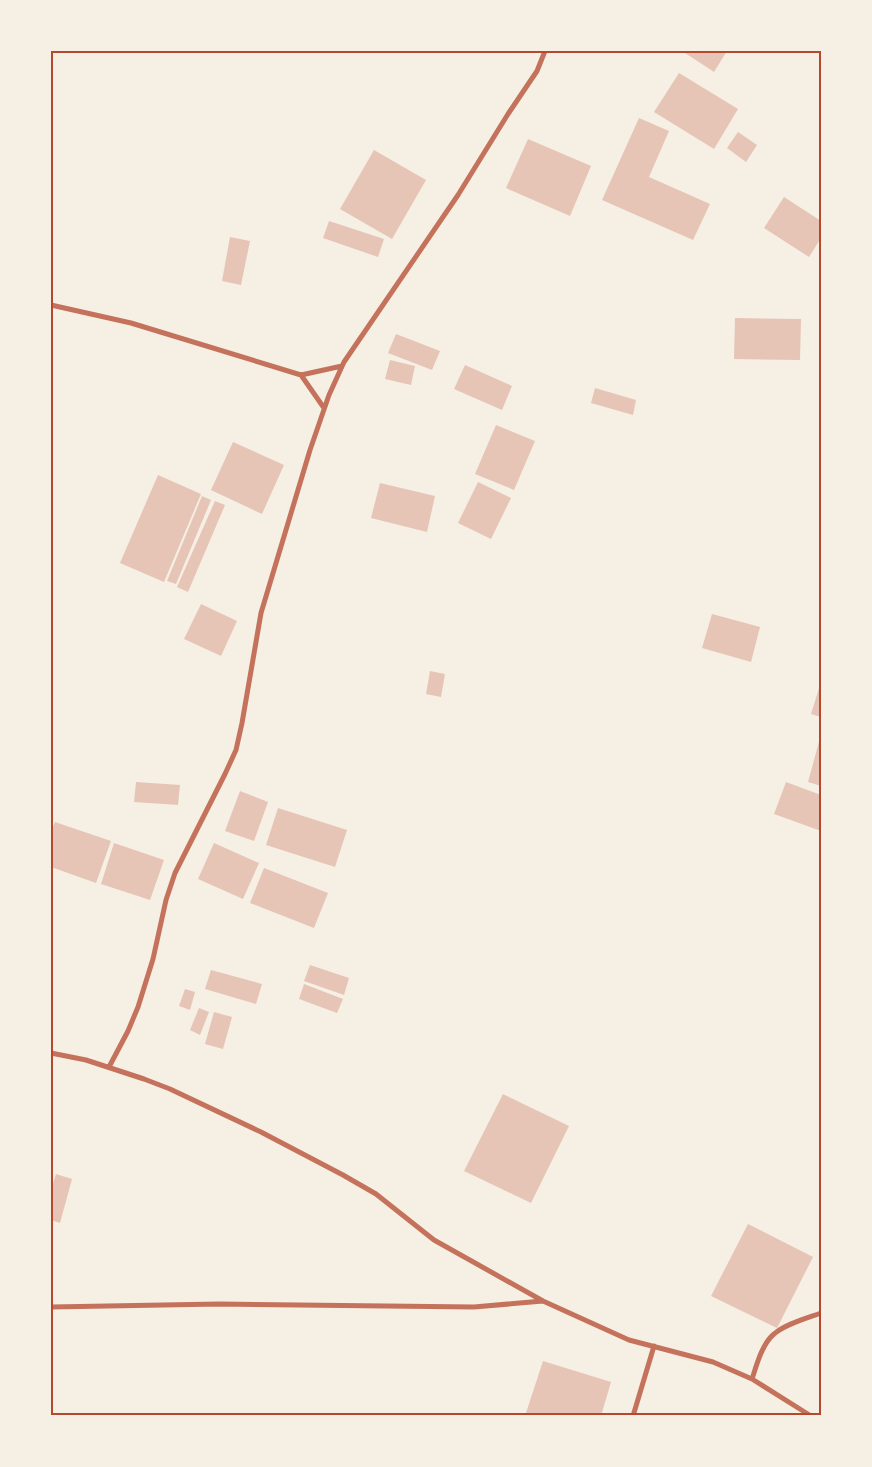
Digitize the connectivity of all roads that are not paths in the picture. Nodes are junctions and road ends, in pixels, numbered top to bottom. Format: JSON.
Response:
{"nodes":[{"id":1,"x":545,"y":51,"type":"edge"},
{"id":2,"x":51,"y":305,"type":"edge"},
{"id":3,"x":342,"y":366,"type":"junction"},
{"id":4,"x":301,"y":375,"type":"junction"},
{"id":5,"x":324,"y":408,"type":"junction"},
{"id":6,"x":51,"y":1053,"type":"edge"},
{"id":7,"x":109,"y":1067,"type":"junction"},
{"id":8,"x":543,"y":1301,"type":"junction"},
{"id":9,"x":51,"y":1307,"type":"edge"},
{"id":10,"x":821,"y":1313,"type":"edge"},
{"id":11,"x":654,"y":1346,"type":"junction"},
{"id":12,"x":752,"y":1379,"type":"junction"},
{"id":13,"x":632,"y":1416,"type":"edge"},
{"id":14,"x":810,"y":1416,"type":"edge"}],
"edges":[{"from":1,"to":3,"type":"street"},
{"from":2,"to":4,"type":"street"},
{"from":3,"to":4,"type":"street"},
{"from":3,"to":5,"type":"street"},
{"from":4,"to":5,"type":"street"},
{"from":5,"to":7,"type":"street"},
{"from":6,"to":7,"type":"street"},
{"from":7,"to":8,"type":"street"},
{"from":8,"to":9,"type":"street"},
{"from":8,"to":11,"type":"street"},
{"from":10,"to":12,"type":"street"},
{"from":11,"to":12,"type":"street"},
{"from":11,"to":13,"type":"street"},
{"from":12,"to":14,"type":"street"}]}
